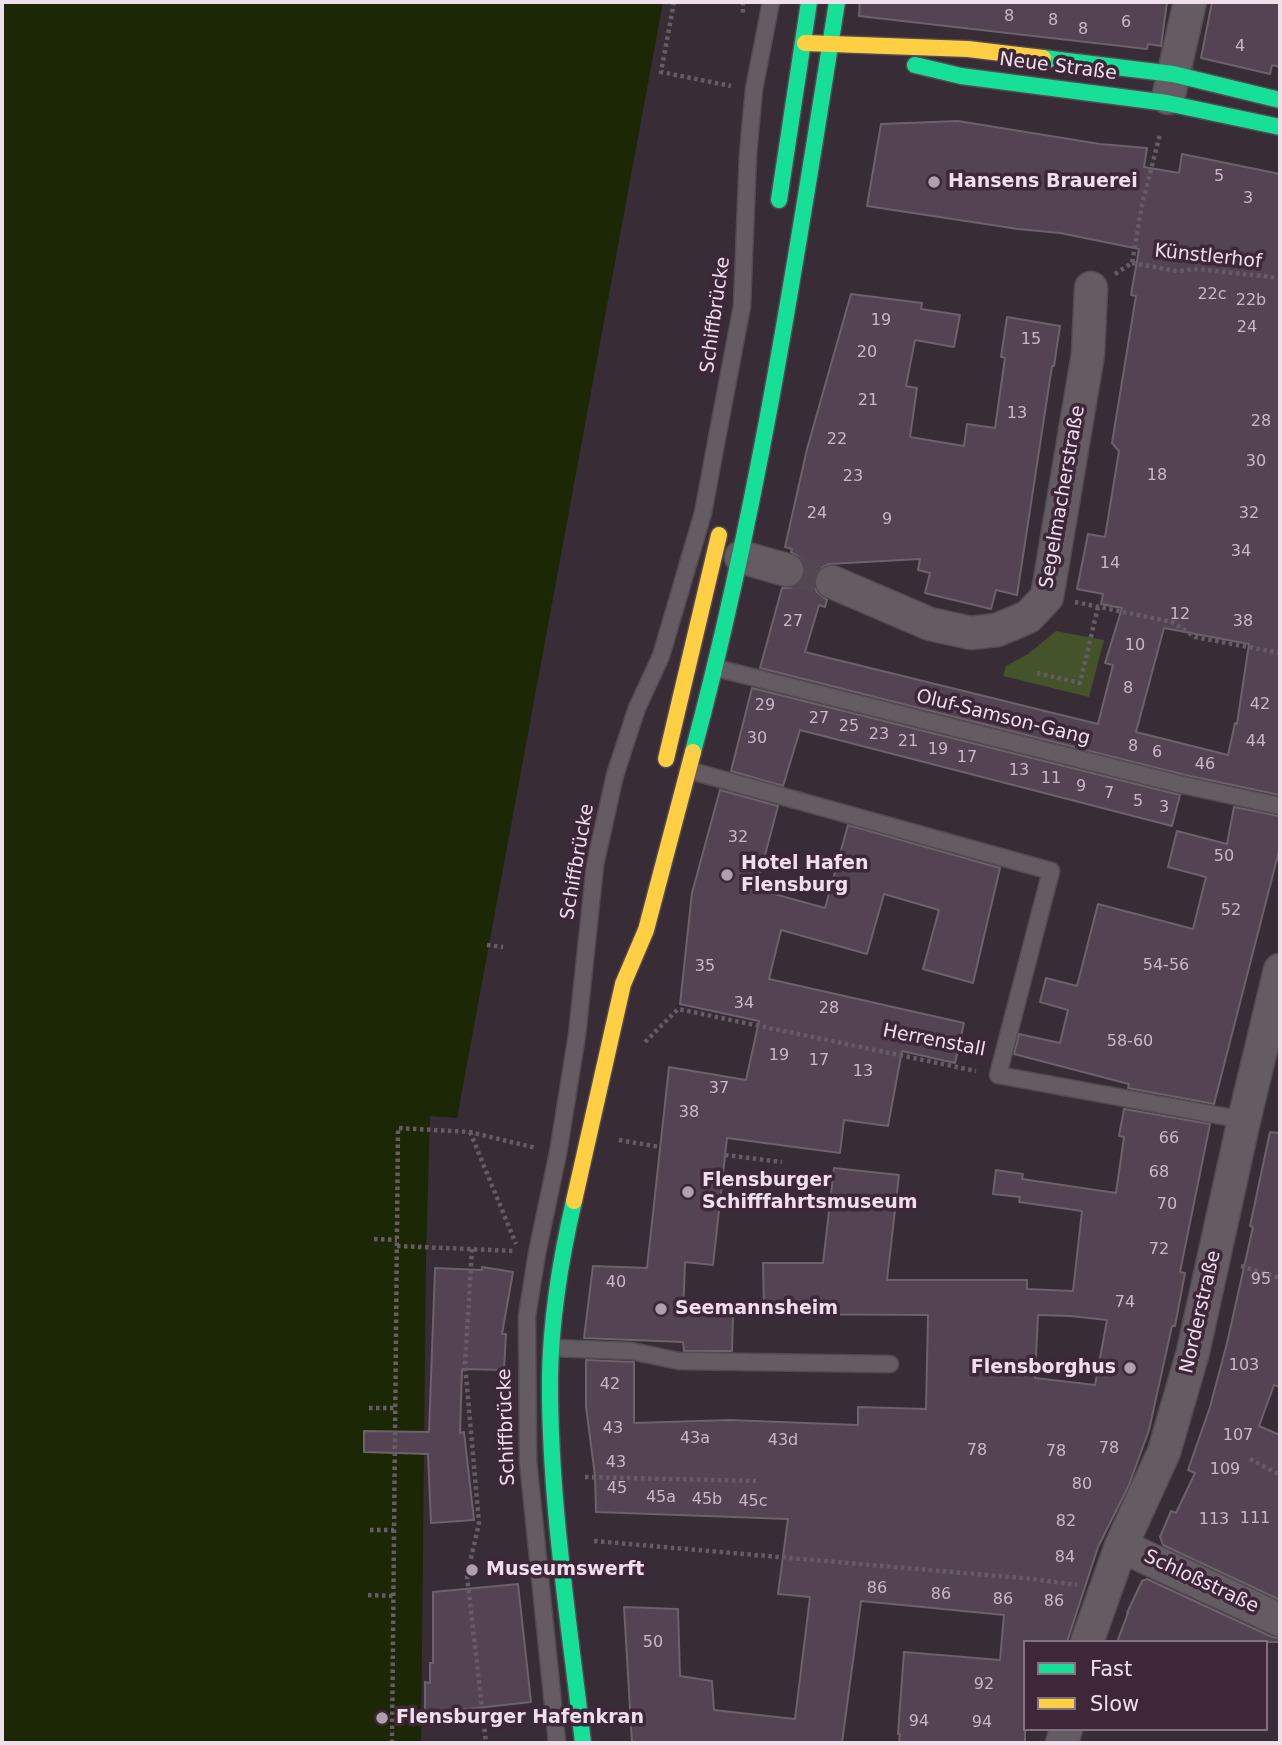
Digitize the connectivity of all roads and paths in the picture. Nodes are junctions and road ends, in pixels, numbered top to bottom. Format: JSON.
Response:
{"nodes":[{"id":1,"x":674,"y":2,"type":"edge"},
{"id":2,"x":771,"y":2,"type":"edge"},
{"id":3,"x":809,"y":2,"type":"edge"},
{"id":4,"x":837,"y":2,"type":"edge"},
{"id":5,"x":1190,"y":2,"type":"edge"},
{"id":6,"x":803,"y":43,"type":"junction"},
{"id":7,"x":831,"y":44,"type":"junction"},
{"id":8,"x":662,"y":72,"type":"dead end"},
{"id":9,"x":1170,"y":88,"type":"junction"},
{"id":10,"x":1280,"y":100,"type":"edge"},
{"id":11,"x":1280,"y":127,"type":"edge"},
{"id":12,"x":777,"y":215,"type":"dead end"},
{"id":13,"x":1280,"y":278,"type":"edge"},
{"id":14,"x":1091,"y":288,"type":"dead end"},
{"id":15,"x":721,"y":524,"type":"dead end"},
{"id":16,"x":741,"y":557,"type":"junction"},
{"id":17,"x":787,"y":570,"type":"tunnel mouth"},
{"id":18,"x":832,"y":582,"type":"tunnel mouth"},
{"id":19,"x":1047,"y":597,"type":"junction"},
{"id":20,"x":1098,"y":607,"type":"junction"},
{"id":21,"x":1280,"y":653,"type":"edge"},
{"id":22,"x":716,"y":668,"type":"junction"},
{"id":23,"x":1037,"y":673,"type":"dead end"},
{"id":24,"x":689,"y":770,"type":"junction"},
{"id":25,"x":663,"y":771,"type":"joint"},
{"id":26,"x":1280,"y":806,"type":"edge"},
{"id":27,"x":626,"y":938,"type":"dead end"},
{"id":28,"x":487,"y":945,"type":"dead end"},
{"id":29,"x":503,"y":947,"type":"dead end"},
{"id":30,"x":1280,"y":970,"type":"edge"},
{"id":31,"x":623,"y":984,"type":"junction"},
{"id":32,"x":640,"y":1046,"type":"dead end"},
{"id":33,"x":998,"y":1075,"type":"junction"},
{"id":34,"x":1244,"y":1120,"type":"junction"},
{"id":35,"x":470,"y":1132,"type":"junction"},
{"id":36,"x":537,"y":1148,"type":"dead end"},
{"id":37,"x":725,"y":1155,"type":"dead end"},
{"id":38,"x":782,"y":1162,"type":"dead end"},
{"id":39,"x":374,"y":1238,"type":"dead end"},
{"id":40,"x":397,"y":1243,"type":"junction"},
{"id":41,"x":472,"y":1249,"type":"junction"},
{"id":42,"x":1214,"y":1257,"type":"junction"},
{"id":43,"x":1280,"y":1278,"type":"edge"},
{"id":44,"x":553,"y":1348,"type":"junction"},
{"id":45,"x":890,"y":1364,"type":"dead end"},
{"id":46,"x":369,"y":1408,"type":"dead end"},
{"id":47,"x":395,"y":1408,"type":"junction"},
{"id":48,"x":1250,"y":1459,"type":"dead end"},
{"id":49,"x":1280,"y":1475,"type":"edge"},
{"id":50,"x":581,"y":1477,"type":"dead end"},
{"id":51,"x":756,"y":1481,"type":"dead end"},
{"id":52,"x":370,"y":1530,"type":"dead end"},
{"id":53,"x":394,"y":1531,"type":"junction"},
{"id":54,"x":559,"y":1538,"type":"junction"},
{"id":55,"x":1121,"y":1546,"type":"junction"},
{"id":56,"x":1105,"y":1592,"type":"junction"},
{"id":57,"x":368,"y":1595,"type":"dead end"},
{"id":58,"x":394,"y":1596,"type":"junction"},
{"id":59,"x":1280,"y":1620,"type":"edge"},
{"id":60,"x":1088,"y":1640,"type":"edge"},
{"id":61,"x":392,"y":1743,"type":"edge"},
{"id":62,"x":486,"y":1743,"type":"edge"},
{"id":63,"x":557,"y":1743,"type":"edge"},
{"id":64,"x":583,"y":1743,"type":"edge"}],
"edges":[{"from":1,"to":8,"type":"path"},
{"from":2,"to":63,"type":"lane","name":"Schiffbrücke"},
{"from":3,"to":6,"type":"main road"},
{"from":4,"to":7,"type":"main road"},
{"from":5,"to":9,"type":"street"},
{"from":6,"to":7,"type":"main road","name":"Neue Straße"},
{"from":6,"to":12,"type":"main road"},
{"from":7,"to":9,"type":"main road","name":"Neue Straße"},
{"from":7,"to":9,"type":"main road","name":"Neue Straße"},
{"from":7,"to":16,"type":"main road"},
{"from":9,"to":10,"type":"main road","name":"Neue Straße"},
{"from":9,"to":11,"type":"main road","name":"Neue Straße"},
{"from":9,"to":13,"type":"path","name":"Künstlerhof"},
{"from":14,"to":19,"type":"street","name":"Segelmacherstraße"},
{"from":15,"to":25,"type":"main road"},
{"from":16,"to":17,"type":"street"},
{"from":16,"to":22,"type":"main road"},
{"from":18,"to":19,"type":"street","name":"Segelmacherstraße"},
{"from":19,"to":20,"type":"path"},
{"from":20,"to":21,"type":"path"},
{"from":20,"to":23,"type":"path"},
{"from":22,"to":24,"type":"main road"},
{"from":22,"to":26,"type":"lane","name":"Oluf-Samson-Gang"},
{"from":24,"to":25,"type":"lane"},
{"from":24,"to":31,"type":"main road"},
{"from":24,"to":33,"type":"lane"},
{"from":27,"to":31,"type":"main road"},
{"from":28,"to":29,"type":"path"},
{"from":30,"to":34,"type":"street","name":"Norderstraße"},
{"from":31,"to":44,"type":"main road"},
{"from":32,"to":33,"type":"path","name":"Herrenstall"},
{"from":33,"to":34,"type":"lane","name":"Herrenstall"},
{"from":34,"to":42,"type":"street","name":"Norderstraße"},
{"from":35,"to":36,"type":"path"},
{"from":35,"to":40,"type":"path"},
{"from":35,"to":41,"type":"path"},
{"from":37,"to":38,"type":"path"},
{"from":39,"to":40,"type":"path"},
{"from":40,"to":41,"type":"path"},
{"from":40,"to":47,"type":"path"},
{"from":41,"to":62,"type":"path"},
{"from":42,"to":43,"type":"path"},
{"from":42,"to":55,"type":"street","name":"Norderstraße"},
{"from":44,"to":45,"type":"lane"},
{"from":44,"to":54,"type":"main road"},
{"from":46,"to":47,"type":"path"},
{"from":47,"to":53,"type":"path"},
{"from":48,"to":49,"type":"path"},
{"from":50,"to":51,"type":"path"},
{"from":52,"to":53,"type":"path"},
{"from":53,"to":58,"type":"path"},
{"from":54,"to":56,"type":"path"},
{"from":54,"to":64,"type":"main road"},
{"from":55,"to":56,"type":"street","name":"Norderstraße"},
{"from":55,"to":59,"type":"street","name":"Schloßstraße"},
{"from":56,"to":60,"type":"street","name":"Norderstraße"},
{"from":57,"to":58,"type":"path"},
{"from":58,"to":61,"type":"path"}]}
